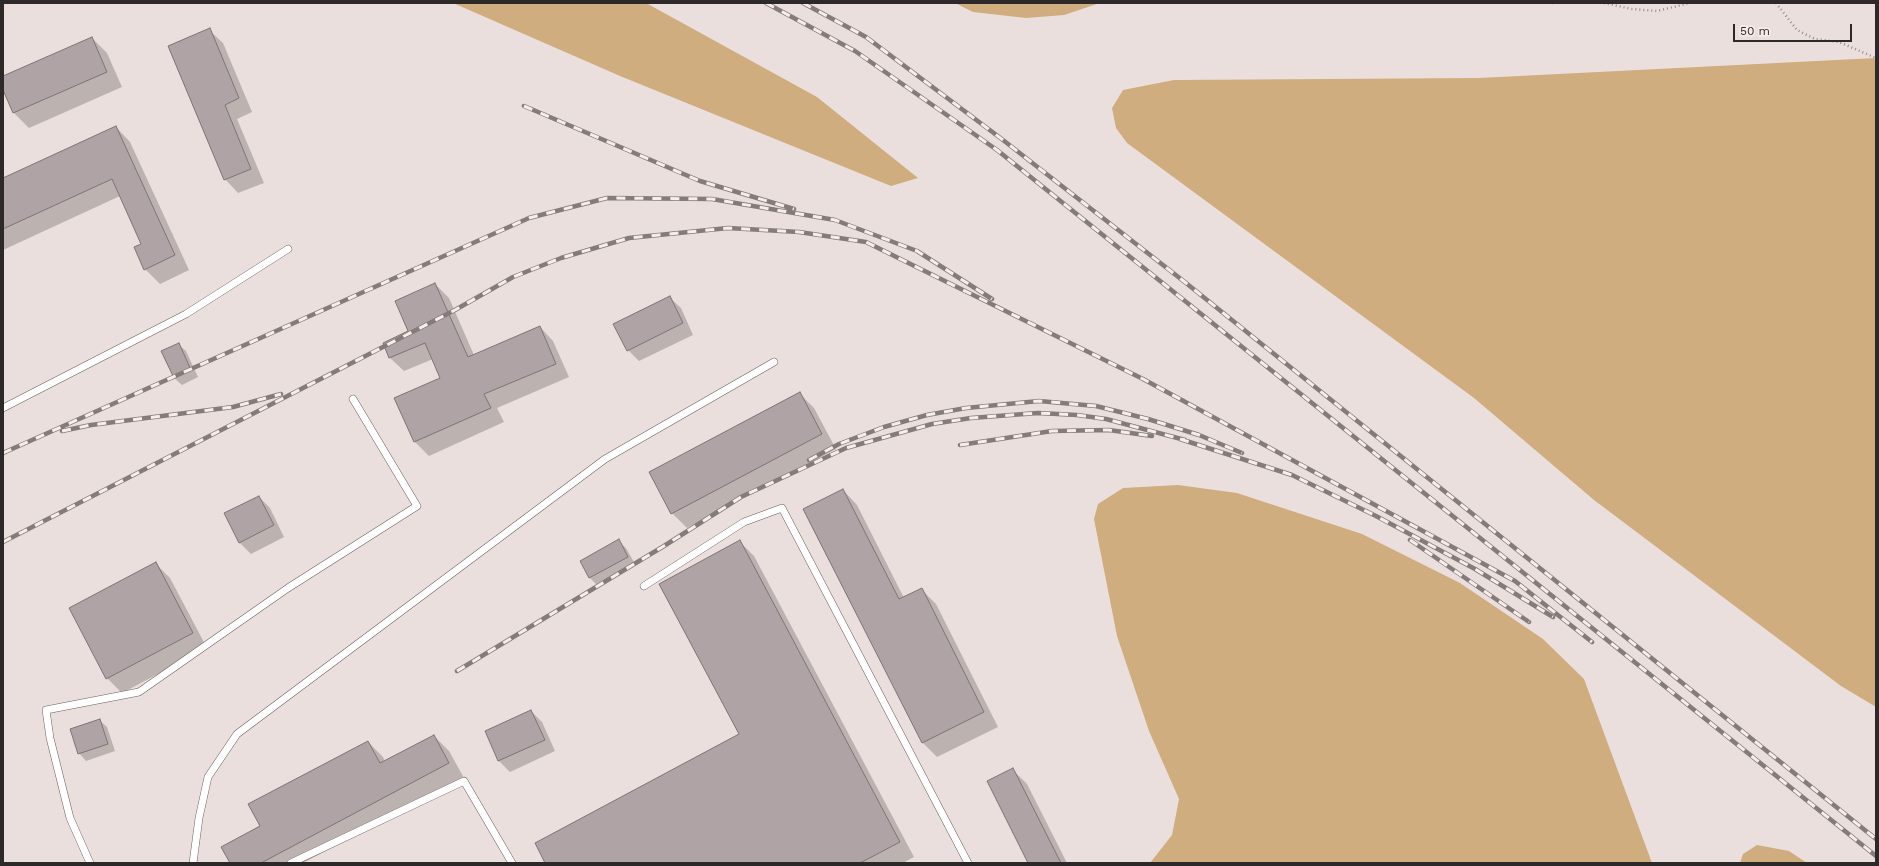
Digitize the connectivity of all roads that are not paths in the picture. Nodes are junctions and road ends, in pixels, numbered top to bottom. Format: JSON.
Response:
{"nodes":[{"id":1,"x":288,"y":249,"type":"dead end"},
{"id":2,"x":774,"y":362,"type":"dead end"},
{"id":3,"x":353,"y":399,"type":"dead end"},
{"id":4,"x":3,"y":408,"type":"edge"},
{"id":5,"x":644,"y":586,"type":"dead end"},
{"id":6,"x":90,"y":863,"type":"edge"},
{"id":7,"x":193,"y":863,"type":"edge"},
{"id":8,"x":290,"y":863,"type":"edge"},
{"id":9,"x":512,"y":863,"type":"edge"},
{"id":10,"x":968,"y":863,"type":"edge"}],
"edges":[{"from":1,"to":4,"type":"lane"},
{"from":2,"to":7,"type":"lane"},
{"from":3,"to":6,"type":"lane"},
{"from":5,"to":10,"type":"lane"},
{"from":8,"to":9,"type":"lane"}]}
